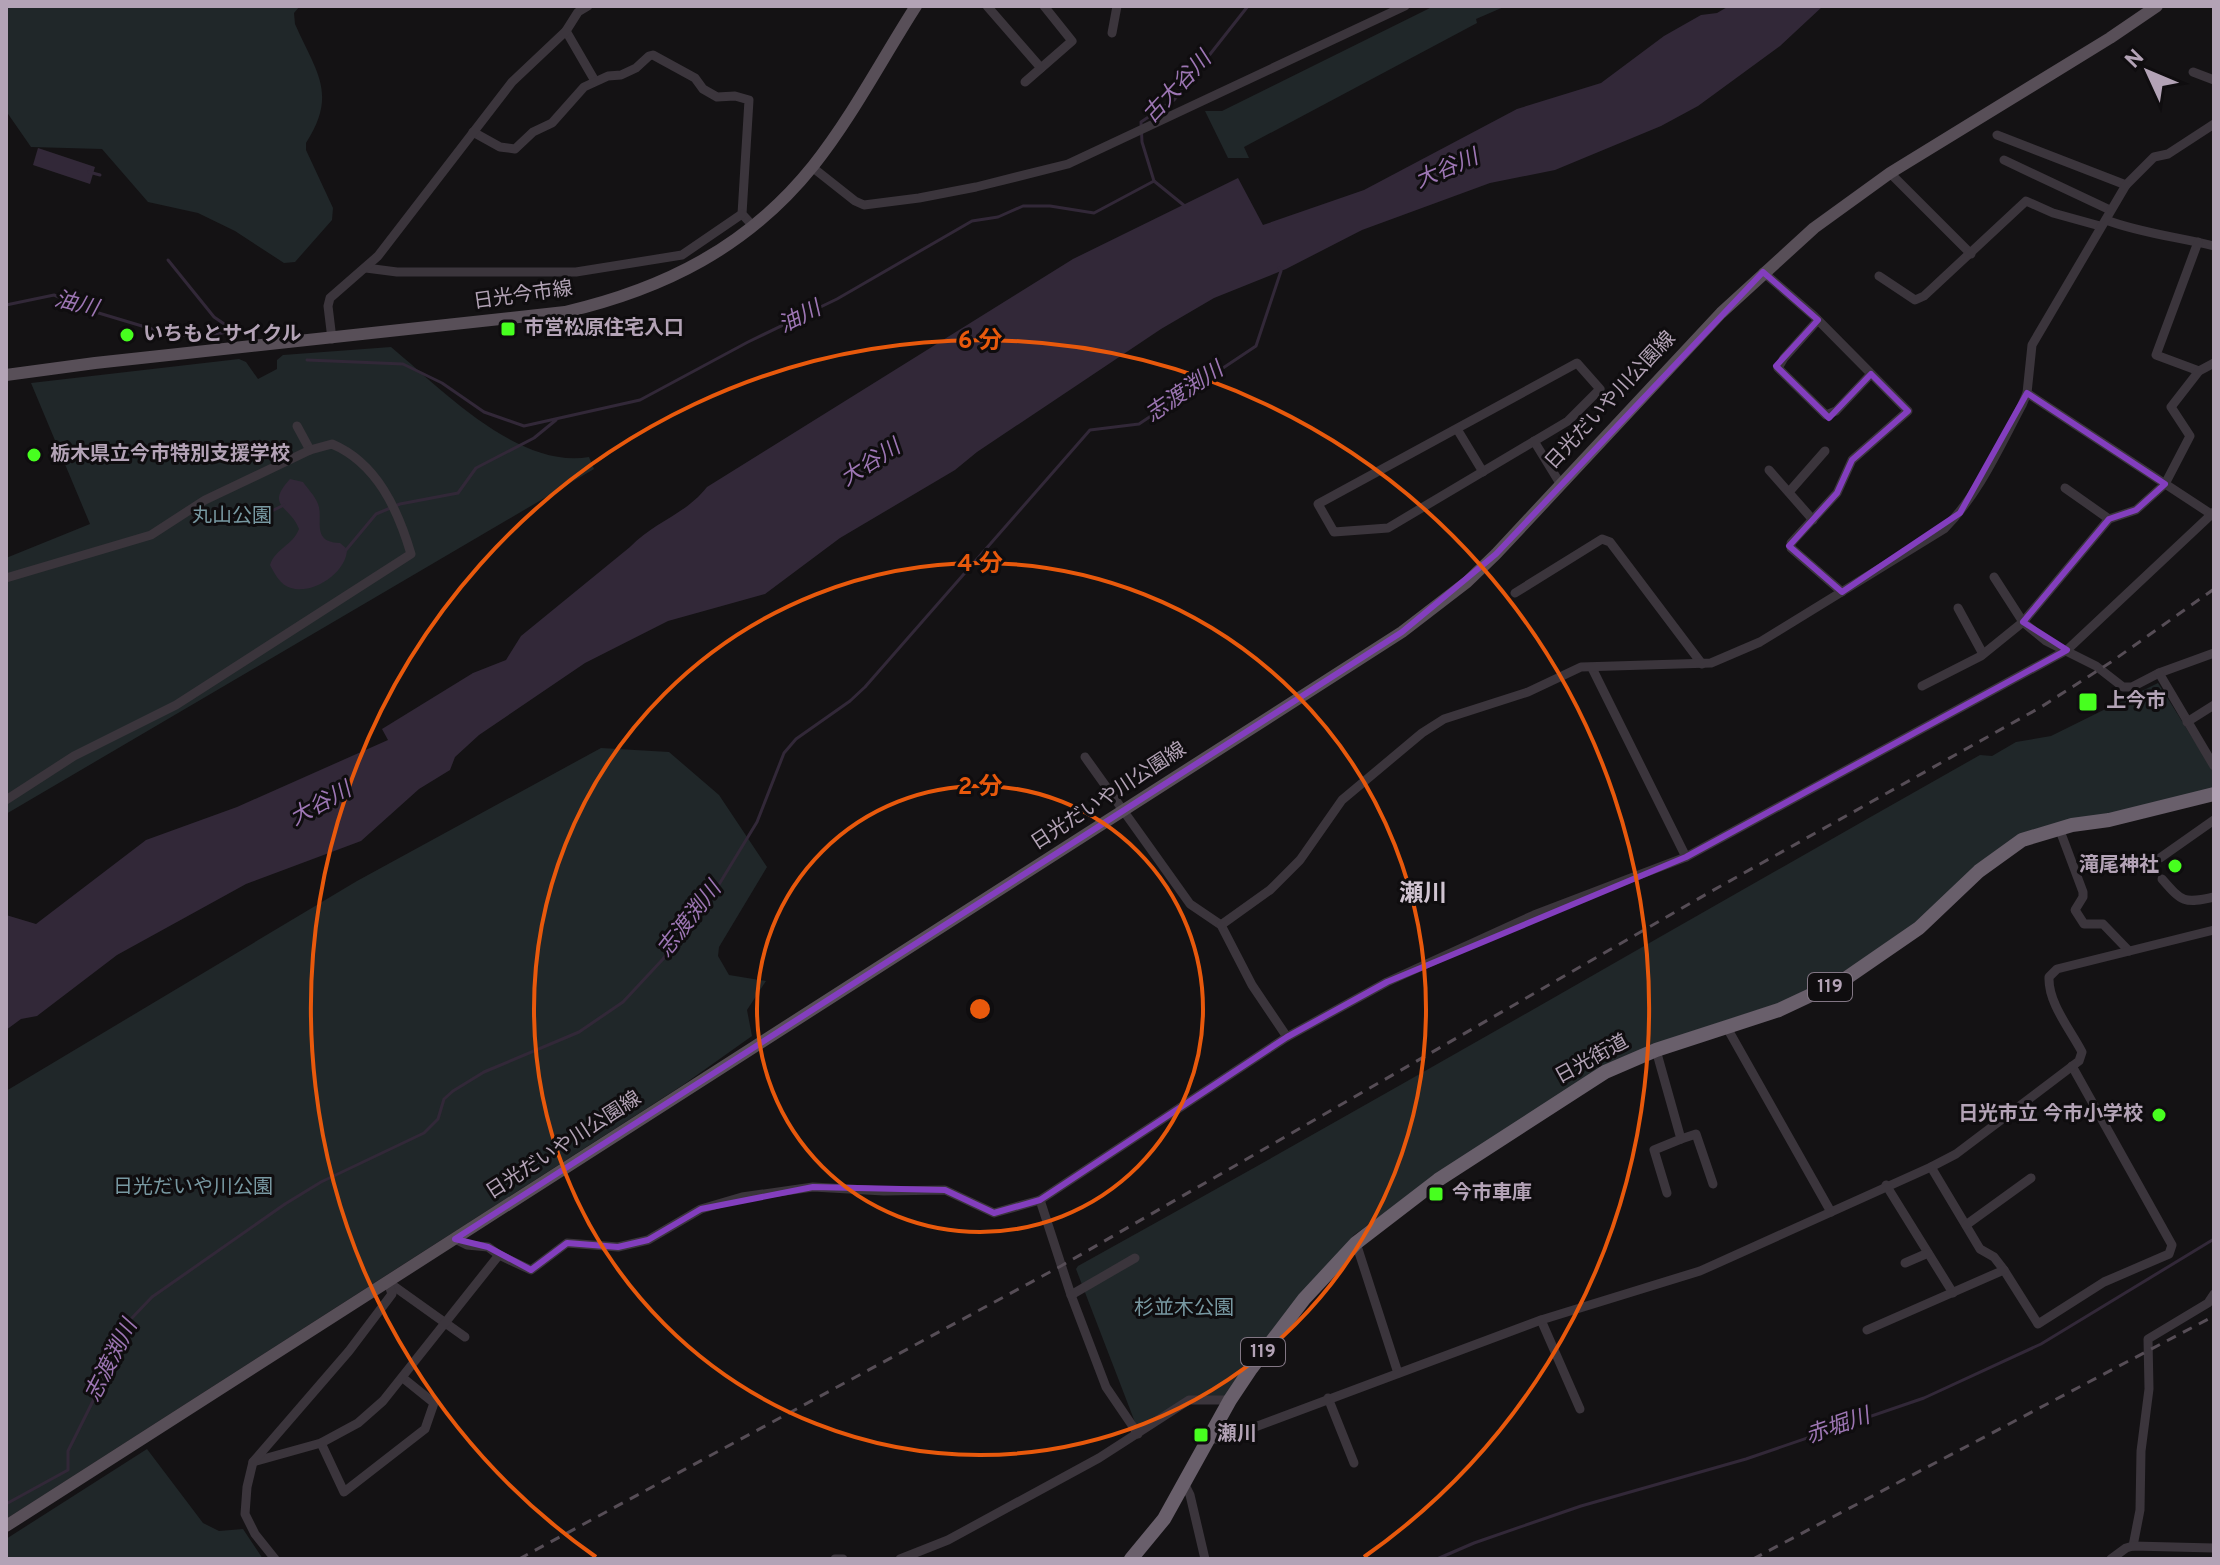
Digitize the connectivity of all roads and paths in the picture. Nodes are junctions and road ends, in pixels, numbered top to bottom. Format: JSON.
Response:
{"nodes":[{"id":1,"x":588,"y":6,"type":"edge"},
{"id":2,"x":916,"y":6,"type":"edge"},
{"id":3,"x":987,"y":6,"type":"edge"},
{"id":4,"x":1044,"y":6,"type":"edge"},
{"id":5,"x":1117,"y":6,"type":"edge"},
{"id":6,"x":1405,"y":6,"type":"edge"},
{"id":7,"x":2157,"y":6,"type":"edge"},
{"id":8,"x":566,"y":31,"type":"junction"},
{"id":9,"x":1112,"y":33,"type":"dead end"},
{"id":10,"x":1041,"y":68,"type":"junction"},
{"id":11,"x":2193,"y":72,"type":"dead end"},
{"id":12,"x":2214,"y":80,"type":"edge"},
{"id":13,"x":595,"y":81,"type":"junction"},
{"id":14,"x":1025,"y":82,"type":"dead end"},
{"id":15,"x":2214,"y":124,"type":"edge"},
{"id":16,"x":473,"y":132,"type":"junction"},
{"id":17,"x":1997,"y":135,"type":"dead end"},
{"id":18,"x":2004,"y":160,"type":"dead end"},
{"id":19,"x":812,"y":167,"type":"junction"},
{"id":20,"x":1890,"y":173,"type":"junction"},
{"id":21,"x":2126,"y":185,"type":"junction"},
{"id":22,"x":742,"y":214,"type":"junction"},
{"id":23,"x":2105,"y":219,"type":"junction"},
{"id":24,"x":753,"y":226,"type":"junction"},
{"id":25,"x":2198,"y":242,"type":"junction"},
{"id":26,"x":2214,"y":246,"type":"edge"},
{"id":27,"x":1971,"y":254,"type":"junction"},
{"id":28,"x":366,"y":268,"type":"junction"},
{"id":29,"x":1763,"y":272,"type":"junction"},
{"id":30,"x":1879,"y":276,"type":"dead end"},
{"id":31,"x":1818,"y":320,"type":"junction"},
{"id":32,"x":332,"y":339,"type":"junction"},
{"id":33,"x":2214,"y":363,"type":"edge"},
{"id":34,"x":2199,"y":371,"type":"junction"},
{"id":35,"x":1871,"y":374,"type":"junction"},
{"id":36,"x":6,"y":375,"type":"edge"},
{"id":37,"x":2027,"y":393,"type":"junction"},
{"id":38,"x":297,"y":426,"type":"dead end"},
{"id":39,"x":1457,"y":429,"type":"junction"},
{"id":40,"x":1534,"y":441,"type":"junction"},
{"id":41,"x":310,"y":450,"type":"junction"},
{"id":42,"x":1825,"y":451,"type":"dead end"},
{"id":43,"x":1769,"y":470,"type":"dead end"},
{"id":44,"x":1483,"y":472,"type":"junction"},
{"id":45,"x":2165,"y":484,"type":"junction"},
{"id":46,"x":1561,"y":485,"type":"junction"},
{"id":47,"x":2065,"y":488,"type":"dead end"},
{"id":48,"x":1789,"y":492,"type":"junction"},
{"id":49,"x":2213,"y":514,"type":"edge"},
{"id":50,"x":2109,"y":519,"type":"junction"},
{"id":51,"x":1813,"y":520,"type":"junction"},
{"id":52,"x":1994,"y":577,"type":"dead end"},
{"id":53,"x":6,"y":578,"type":"edge"},
{"id":54,"x":1842,"y":592,"type":"junction"},
{"id":55,"x":1515,"y":593,"type":"dead end"},
{"id":56,"x":1958,"y":608,"type":"dead end"},
{"id":57,"x":2023,"y":622,"type":"junction"},
{"id":58,"x":2067,"y":650,"type":"junction"},
{"id":59,"x":2214,"y":653,"type":"edge"},
{"id":60,"x":1983,"y":654,"type":"junction"},
{"id":61,"x":1702,"y":664,"type":"junction"},
{"id":62,"x":1592,"y":668,"type":"junction"},
{"id":63,"x":2159,"y":673,"type":"junction"},
{"id":64,"x":1922,"y":686,"type":"dead end"},
{"id":65,"x":2214,"y":705,"type":"edge"},
{"id":66,"x":2187,"y":722,"type":"junction"},
{"id":67,"x":1085,"y":757,"type":"dead end"},
{"id":68,"x":2214,"y":766,"type":"edge"},
{"id":69,"x":2214,"y":794,"type":"edge"},
{"id":70,"x":6,"y":800,"type":"edge"},
{"id":71,"x":1125,"y":810,"type":"junction"},
{"id":72,"x":2214,"y":820,"type":"edge"},
{"id":73,"x":2059,"y":828,"type":"junction"},
{"id":74,"x":1686,"y":857,"type":"junction"},
{"id":75,"x":2160,"y":858,"type":"dead end"},
{"id":76,"x":2162,"y":879,"type":"dead end"},
{"id":77,"x":2214,"y":897,"type":"edge"},
{"id":78,"x":1221,"y":925,"type":"junction"},
{"id":79,"x":2214,"y":930,"type":"edge"},
{"id":80,"x":2129,"y":951,"type":"junction"},
{"id":81,"x":1726,"y":1026,"type":"junction"},
{"id":82,"x":1287,"y":1037,"type":"junction"},
{"id":83,"x":1656,"y":1050,"type":"junction"},
{"id":84,"x":2072,"y":1066,"type":"junction"},
{"id":85,"x":1681,"y":1139,"type":"junction"},
{"id":86,"x":1931,"y":1167,"type":"junction"},
{"id":87,"x":2031,"y":1178,"type":"dead end"},
{"id":88,"x":1713,"y":1184,"type":"dead end"},
{"id":89,"x":1886,"y":1185,"type":"junction"},
{"id":90,"x":1667,"y":1193,"type":"dead end"},
{"id":91,"x":1040,"y":1200,"type":"junction"},
{"id":92,"x":1831,"y":1212,"type":"junction"},
{"id":93,"x":1966,"y":1225,"type":"junction"},
{"id":94,"x":455,"y":1239,"type":"junction"},
{"id":95,"x":1356,"y":1243,"type":"junction"},
{"id":96,"x":1928,"y":1253,"type":"junction"},
{"id":97,"x":499,"y":1255,"type":"junction"},
{"id":98,"x":1135,"y":1258,"type":"dead end"},
{"id":99,"x":1905,"y":1263,"type":"dead end"},
{"id":100,"x":2004,"y":1270,"type":"junction"},
{"id":101,"x":388,"y":1282,"type":"junction"},
{"id":102,"x":1953,"y":1293,"type":"junction"},
{"id":103,"x":2214,"y":1294,"type":"edge"},
{"id":104,"x":1071,"y":1295,"type":"junction"},
{"id":105,"x":1541,"y":1320,"type":"junction"},
{"id":106,"x":444,"y":1322,"type":"junction"},
{"id":107,"x":1867,"y":1330,"type":"dead end"},
{"id":108,"x":465,"y":1337,"type":"dead end"},
{"id":109,"x":1398,"y":1373,"type":"junction"},
{"id":110,"x":403,"y":1378,"type":"junction"},
{"id":111,"x":1328,"y":1398,"type":"junction"},
{"id":112,"x":1230,"y":1400,"type":"junction"},
{"id":113,"x":1580,"y":1409,"type":"dead end"},
{"id":114,"x":1138,"y":1434,"type":"junction"},
{"id":115,"x":1209,"y":1439,"type":"junction"},
{"id":116,"x":321,"y":1443,"type":"junction"},
{"id":117,"x":253,"y":1462,"type":"junction"},
{"id":118,"x":1354,"y":1463,"type":"dead end"},
{"id":119,"x":1184,"y":1483,"type":"junction"},
{"id":120,"x":6,"y":1526,"type":"edge"},
{"id":121,"x":2133,"y":1546,"type":"junction"},
{"id":122,"x":2214,"y":1548,"type":"edge"},
{"id":123,"x":275,"y":1559,"type":"edge"},
{"id":124,"x":835,"y":1559,"type":"edge"},
{"id":125,"x":843,"y":1559,"type":"edge"},
{"id":126,"x":900,"y":1559,"type":"edge"},
{"id":127,"x":1131,"y":1559,"type":"edge"},
{"id":128,"x":1205,"y":1559,"type":"edge"},
{"id":129,"x":2111,"y":1559,"type":"edge"}],
"edges":[{"from":1,"to":8,"type":"street"},
{"from":2,"to":19,"type":"main road","name":"日光今市線"},
{"from":3,"to":10,"type":"street"},
{"from":4,"to":10,"type":"street"},
{"from":5,"to":9,"type":"street"},
{"from":6,"to":19,"type":"street"},
{"from":7,"to":20,"type":"main road","name":"日光だいや川公園線"},
{"from":8,"to":13,"type":"street"},
{"from":8,"to":16,"type":"street"},
{"from":10,"to":14,"type":"street"},
{"from":11,"to":12,"type":"street"},
{"from":13,"to":16,"type":"street"},
{"from":13,"to":22,"type":"street"},
{"from":15,"to":21,"type":"street"},
{"from":16,"to":28,"type":"street"},
{"from":17,"to":21,"type":"street"},
{"from":18,"to":23,"type":"street"},
{"from":19,"to":24,"type":"main road","name":"日光今市線"},
{"from":20,"to":27,"type":"street"},
{"from":20,"to":29,"type":"main road","name":"日光だいや川公園線"},
{"from":21,"to":23,"type":"street"},
{"from":22,"to":24,"type":"street"},
{"from":22,"to":28,"type":"street"},
{"from":23,"to":25,"type":"street"},
{"from":23,"to":27,"type":"street"},
{"from":23,"to":37,"type":"street"},
{"from":24,"to":32,"type":"main road","name":"日光今市線"},
{"from":25,"to":26,"type":"street"},
{"from":25,"to":34,"type":"street"},
{"from":27,"to":30,"type":"street"},
{"from":28,"to":32,"type":"street"},
{"from":29,"to":31,"type":"street"},
{"from":29,"to":46,"type":"main road","name":"日光だいや川公園線"},
{"from":31,"to":35,"type":"street"},
{"from":31,"to":35,"type":"street"},
{"from":32,"to":36,"type":"main road","name":"日光今市線"},
{"from":33,"to":34,"type":"street"},
{"from":34,"to":45,"type":"street"},
{"from":35,"to":51,"type":"street"},
{"from":37,"to":45,"type":"street"},
{"from":37,"to":54,"type":"street"},
{"from":38,"to":41,"type":"street"},
{"from":39,"to":40,"type":"street"},
{"from":39,"to":44,"type":"street"},
{"from":39,"to":44,"type":"street"},
{"from":40,"to":44,"type":"street"},
{"from":40,"to":46,"type":"street"},
{"from":41,"to":53,"type":"street"},
{"from":41,"to":70,"type":"street"},
{"from":42,"to":48,"type":"street"},
{"from":43,"to":48,"type":"street"},
{"from":45,"to":49,"type":"street"},
{"from":45,"to":50,"type":"street"},
{"from":46,"to":71,"type":"main road","name":"日光だいや川公園線"},
{"from":47,"to":50,"type":"street"},
{"from":48,"to":51,"type":"street"},
{"from":49,"to":58,"type":"street"},
{"from":50,"to":57,"type":"street"},
{"from":51,"to":54,"type":"street"},
{"from":52,"to":57,"type":"street"},
{"from":54,"to":61,"type":"street"},
{"from":55,"to":61,"type":"street"},
{"from":56,"to":60,"type":"street"},
{"from":57,"to":58,"type":"street"},
{"from":57,"to":60,"type":"street"},
{"from":58,"to":63,"type":"street"},
{"from":58,"to":74,"type":"street"},
{"from":59,"to":63,"type":"street"},
{"from":60,"to":64,"type":"street"},
{"from":61,"to":62,"type":"street"},
{"from":62,"to":74,"type":"street"},
{"from":62,"to":78,"type":"street"},
{"from":63,"to":66,"type":"street"},
{"from":65,"to":66,"type":"street"},
{"from":66,"to":68,"type":"street"},
{"from":67,"to":71,"type":"street"},
{"from":69,"to":73,"type":"highway","name":"日光街道","number":"119"},
{"from":71,"to":78,"type":"street"},
{"from":71,"to":94,"type":"main road","name":"日光だいや川公園線"},
{"from":72,"to":75,"type":"street"},
{"from":73,"to":80,"type":"street"},
{"from":73,"to":81,"type":"highway","name":"日光街道","number":"119"},
{"from":74,"to":82,"type":"street"},
{"from":76,"to":77,"type":"street"},
{"from":78,"to":82,"type":"street"},
{"from":79,"to":80,"type":"street"},
{"from":80,"to":84,"type":"street"},
{"from":81,"to":83,"type":"highway","name":"日光街道","number":"119"},
{"from":81,"to":92,"type":"street"},
{"from":82,"to":91,"type":"street"},
{"from":83,"to":85,"type":"street"},
{"from":83,"to":95,"type":"highway","name":"日光街道","number":"119"},
{"from":84,"to":86,"type":"street"},
{"from":84,"to":100,"type":"street"},
{"from":85,"to":88,"type":"street"},
{"from":85,"to":90,"type":"street"},
{"from":86,"to":89,"type":"street"},
{"from":86,"to":93,"type":"street"},
{"from":87,"to":93,"type":"street"},
{"from":89,"to":92,"type":"street"},
{"from":89,"to":96,"type":"street"},
{"from":91,"to":97,"type":"street"},
{"from":91,"to":104,"type":"street"},
{"from":92,"to":105,"type":"street"},
{"from":93,"to":100,"type":"street"},
{"from":94,"to":97,"type":"street"},
{"from":94,"to":101,"type":"main road","name":"日光だいや川公園線"},
{"from":95,"to":109,"type":"street"},
{"from":95,"to":112,"type":"highway","name":"日光街道","number":"119"},
{"from":96,"to":99,"type":"street"},
{"from":96,"to":102,"type":"street"},
{"from":97,"to":106,"type":"street"},
{"from":98,"to":104,"type":"street"},
{"from":100,"to":102,"type":"street"},
{"from":101,"to":106,"type":"street"},
{"from":101,"to":117,"type":"street"},
{"from":101,"to":120,"type":"main road","name":"日光だいや川公園線"},
{"from":102,"to":107,"type":"street"},
{"from":103,"to":121,"type":"street"},
{"from":104,"to":114,"type":"street"},
{"from":105,"to":109,"type":"street"},
{"from":105,"to":113,"type":"street"},
{"from":106,"to":108,"type":"street"},
{"from":106,"to":110,"type":"street"},
{"from":109,"to":111,"type":"street"},
{"from":110,"to":116,"type":"street"},
{"from":110,"to":116,"type":"street"},
{"from":111,"to":115,"type":"street"},
{"from":111,"to":118,"type":"street"},
{"from":112,"to":114,"type":"street"},
{"from":112,"to":115,"type":"highway","name":"日光街道","number":"119"},
{"from":114,"to":126,"type":"street"},
{"from":115,"to":119,"type":"highway","name":"日光街道","number":"119"},
{"from":116,"to":117,"type":"street"},
{"from":117,"to":123,"type":"street"},
{"from":119,"to":127,"type":"highway","name":"日光街道","number":"119"},
{"from":119,"to":128,"type":"street"},
{"from":121,"to":122,"type":"street"},
{"from":121,"to":129,"type":"street"},
{"from":124,"to":125,"type":"street"}]}
